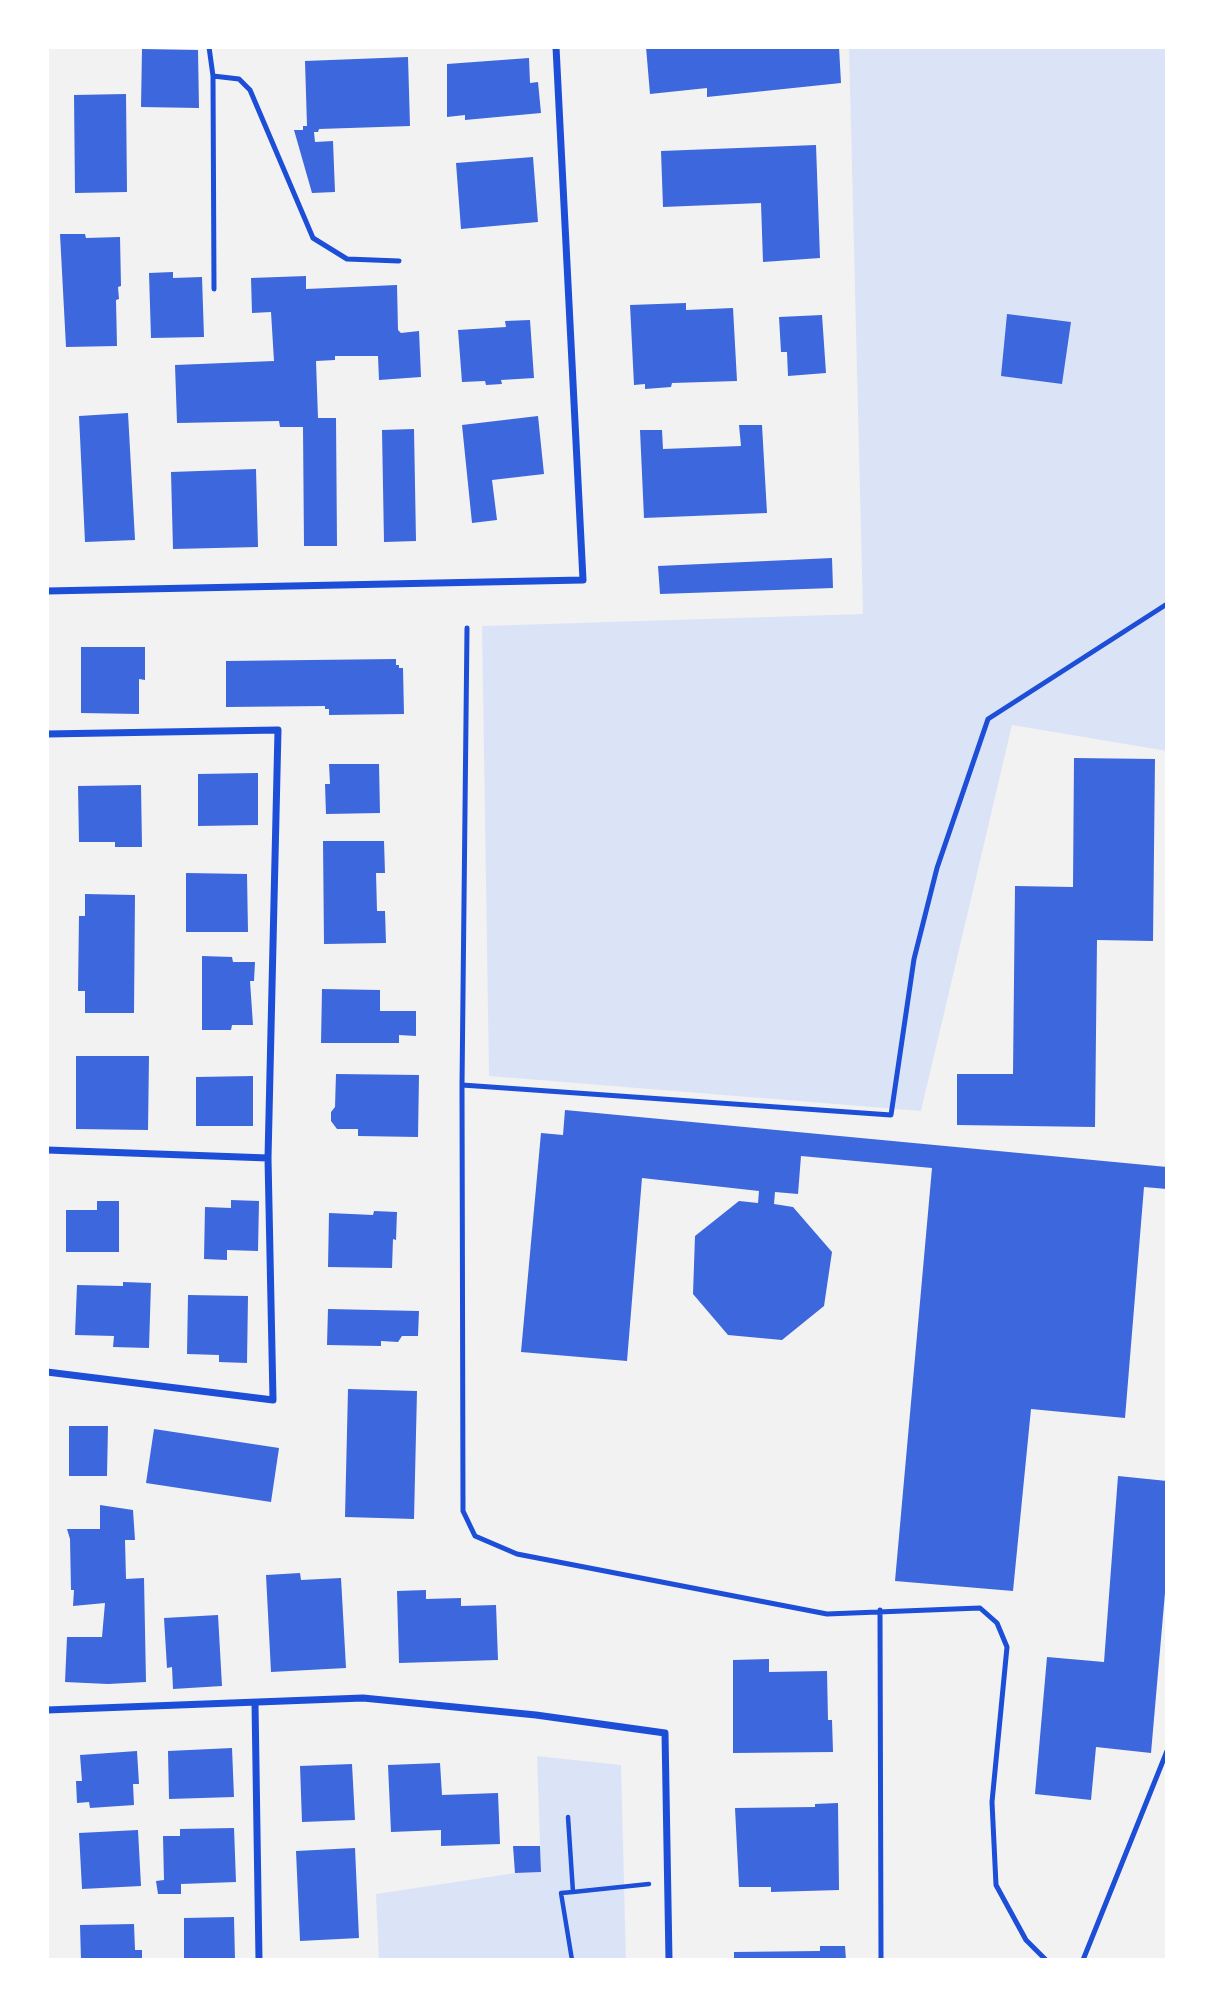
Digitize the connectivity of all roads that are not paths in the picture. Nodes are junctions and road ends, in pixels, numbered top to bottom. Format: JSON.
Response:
{"nodes":[{"id":1,"x":209,"y":47,"type":"edge"},
{"id":2,"x":556,"y":47,"type":"edge"},
{"id":3,"x":213,"y":76,"type":"junction"},
{"id":4,"x":399,"y":261,"type":"dead end"},
{"id":5,"x":214,"y":289,"type":"dead end"},
{"id":6,"x":47,"y":591,"type":"edge"},
{"id":7,"x":1167,"y":604,"type":"edge"},
{"id":8,"x":467,"y":628,"type":"dead end"},
{"id":9,"x":47,"y":734,"type":"edge"},
{"id":10,"x":462,"y":1085,"type":"junction"},
{"id":11,"x":47,"y":1150,"type":"edge"},
{"id":12,"x":268,"y":1158,"type":"junction"},
{"id":13,"x":47,"y":1372,"type":"edge"},
{"id":14,"x":880,"y":1610,"type":"junction"},
{"id":15,"x":255,"y":1703,"type":"junction"},
{"id":16,"x":47,"y":1710,"type":"edge"},
{"id":17,"x":1167,"y":1751,"type":"edge"},
{"id":18,"x":259,"y":1960,"type":"edge"},
{"id":19,"x":668,"y":1960,"type":"edge"},
{"id":20,"x":881,"y":1960,"type":"edge"},
{"id":21,"x":1046,"y":1960,"type":"edge"},
{"id":22,"x":1083,"y":1960,"type":"edge"}],
"edges":[{"from":1,"to":3,"type":"lane"},
{"from":2,"to":6,"type":"street"},
{"from":3,"to":4,"type":"lane"},
{"from":3,"to":5,"type":"lane"},
{"from":7,"to":10,"type":"lane"},
{"from":8,"to":10,"type":"lane"},
{"from":9,"to":12,"type":"street"},
{"from":10,"to":14,"type":"lane"},
{"from":11,"to":12,"type":"street"},
{"from":12,"to":13,"type":"street"},
{"from":14,"to":20,"type":"lane"},
{"from":14,"to":21,"type":"lane"},
{"from":15,"to":16,"type":"street"},
{"from":15,"to":18,"type":"street"},
{"from":15,"to":19,"type":"street"},
{"from":17,"to":22,"type":"lane"}]}
